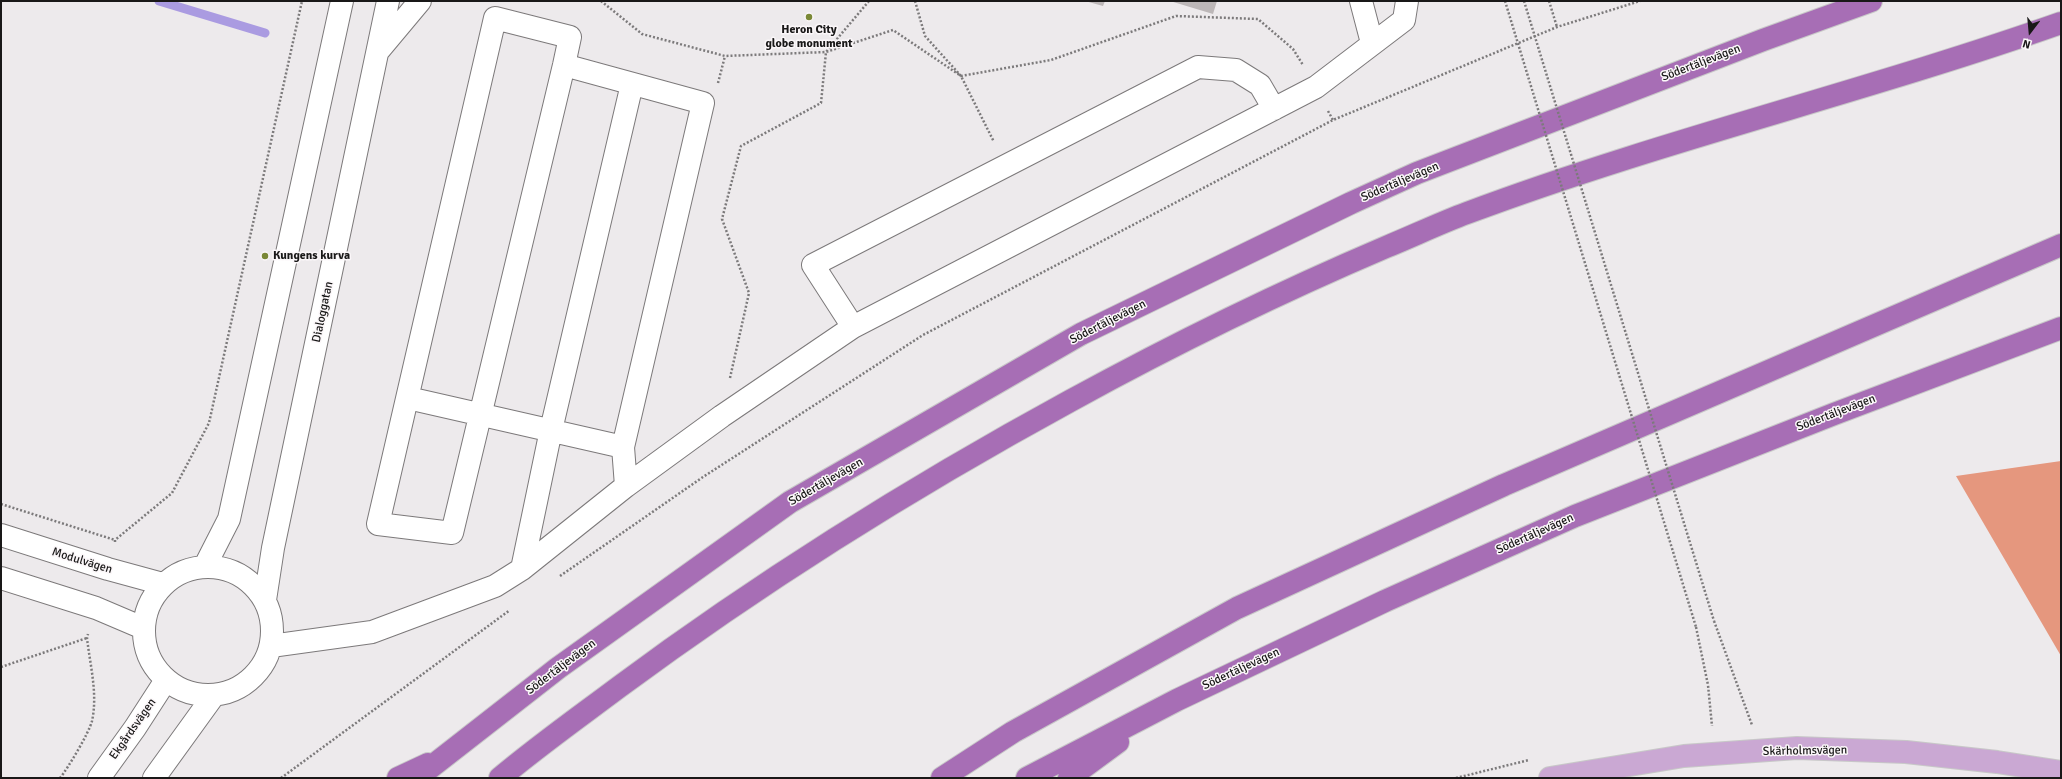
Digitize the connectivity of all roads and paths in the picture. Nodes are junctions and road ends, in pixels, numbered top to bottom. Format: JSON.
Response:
{"nodes":[{"id":1,"x":302,"y":1,"type":"edge"},
{"id":2,"x":342,"y":1,"type":"edge"},
{"id":3,"x":388,"y":1,"type":"edge"},
{"id":4,"x":420,"y":1,"type":"edge"},
{"id":5,"x":601,"y":1,"type":"edge"},
{"id":6,"x":869,"y":1,"type":"edge"},
{"id":7,"x":915,"y":1,"type":"edge"},
{"id":8,"x":1361,"y":1,"type":"edge"},
{"id":9,"x":1407,"y":1,"type":"edge"},
{"id":10,"x":1505,"y":1,"type":"edge"},
{"id":11,"x":1524,"y":1,"type":"edge"},
{"id":12,"x":1549,"y":1,"type":"edge"},
{"id":13,"x":1640,"y":1,"type":"edge"},
{"id":14,"x":1872,"y":1,"type":"edge"},
{"id":15,"x":2061,"y":23,"type":"edge"},
{"id":16,"x":1557,"y":28,"type":"junction"},
{"id":17,"x":1372,"y":43,"type":"junction"},
{"id":18,"x":1293,"y":49,"type":"dead end"},
{"id":19,"x":826,"y":52,"type":"junction"},
{"id":20,"x":377,"y":53,"type":"junction"},
{"id":21,"x":564,"y":65,"type":"junction"},
{"id":22,"x":961,"y":76,"type":"junction"},
{"id":23,"x":632,"y":84,"type":"junction"},
{"id":24,"x":1274,"y":109,"type":"junction"},
{"id":25,"x":1006,"y":166,"type":"junction"},
{"id":26,"x":2061,"y":245,"type":"edge"},
{"id":27,"x":853,"y":327,"type":"junction"},
{"id":28,"x":2061,"y":328,"type":"edge"},
{"id":29,"x":408,"y":398,"type":"junction"},
{"id":30,"x":479,"y":414,"type":"junction"},
{"id":31,"x":722,"y":416,"type":"junction"},
{"id":32,"x":551,"y":430,"type":"junction"},
{"id":33,"x":623,"y":447,"type":"junction"},
{"id":34,"x":626,"y":486,"type":"junction"},
{"id":35,"x":1,"y":504,"type":"edge"},
{"id":36,"x":1,"y":535,"type":"edge"},
{"id":37,"x":115,"y":540,"type":"junction"},
{"id":38,"x":205,"y":566,"type":"junction"},
{"id":39,"x":108,"y":569,"type":"junction"},
{"id":40,"x":522,"y":569,"type":"junction"},
{"id":41,"x":1,"y":578,"type":"edge"},
{"id":42,"x":553,"y":580,"type":"dead end"},
{"id":43,"x":163,"y":584,"type":"junction"},
{"id":44,"x":265,"y":600,"type":"junction"},
{"id":45,"x":514,"y":607,"type":"dead end"},
{"id":46,"x":96,"y":608,"type":"junction"},
{"id":47,"x":143,"y":628,"type":"junction"},
{"id":48,"x":86,"y":638,"type":"junction"},
{"id":49,"x":271,"y":646,"type":"junction"},
{"id":50,"x":1,"y":667,"type":"edge"},
{"id":51,"x":166,"y":680,"type":"junction"},
{"id":52,"x":214,"y":695,"type":"junction"},
{"id":53,"x":1177,"y":700,"type":"junction"},
{"id":54,"x":1712,"y":728,"type":"dead end"},
{"id":55,"x":1755,"y":733,"type":"dead end"},
{"id":56,"x":444,"y":756,"type":"junction"},
{"id":57,"x":2061,"y":772,"type":"edge"},
{"id":58,"x":60,"y":778,"type":"edge"},
{"id":59,"x":98,"y":778,"type":"edge"},
{"id":60,"x":154,"y":778,"type":"edge"},
{"id":61,"x":281,"y":778,"type":"edge"},
{"id":62,"x":398,"y":778,"type":"edge"},
{"id":63,"x":417,"y":778,"type":"edge"},
{"id":64,"x":500,"y":778,"type":"edge"},
{"id":65,"x":942,"y":778,"type":"edge"},
{"id":66,"x":1027,"y":778,"type":"edge"},
{"id":67,"x":1069,"y":778,"type":"edge"},
{"id":68,"x":1550,"y":778,"type":"edge"}],
"edges":[{"from":1,"to":37,"type":"path"},
{"from":2,"to":38,"type":"street"},
{"from":3,"to":20,"type":"street","name":"Dialoggatan"},
{"from":4,"to":20,"type":"street"},
{"from":5,"to":19,"type":"path"},
{"from":6,"to":19,"type":"path"},
{"from":7,"to":22,"type":"path"},
{"from":8,"to":17,"type":"street"},
{"from":9,"to":17,"type":"street"},
{"from":10,"to":54,"type":"path","bridge":true},
{"from":11,"to":55,"type":"path","bridge":true},
{"from":12,"to":16,"type":"path"},
{"from":13,"to":16,"type":"path"},
{"from":14,"to":56,"type":"highway","name":"Södertäljevägen"},
{"from":15,"to":64,"type":"highway"},
{"from":16,"to":42,"type":"path"},
{"from":17,"to":24,"type":"street"},
{"from":18,"to":22,"type":"path"},
{"from":19,"to":22,"type":"path"},
{"from":19,"to":31,"type":"path"},
{"from":20,"to":44,"type":"street","name":"Dialoggatan"},
{"from":21,"to":23,"type":"street"},
{"from":21,"to":29,"type":"street"},
{"from":21,"to":30,"type":"street"},
{"from":22,"to":25,"type":"path"},
{"from":23,"to":32,"type":"street"},
{"from":23,"to":33,"type":"street"},
{"from":24,"to":25,"type":"street"},
{"from":24,"to":27,"type":"street"},
{"from":25,"to":27,"type":"street"},
{"from":26,"to":65,"type":"highway"},
{"from":27,"to":31,"type":"street"},
{"from":28,"to":53,"type":"highway","name":"Södertäljevägen"},
{"from":29,"to":30,"type":"street"},
{"from":29,"to":30,"type":"street"},
{"from":30,"to":32,"type":"street"},
{"from":31,"to":34,"type":"street"},
{"from":32,"to":33,"type":"street"},
{"from":32,"to":40,"type":"street"},
{"from":33,"to":34,"type":"street"},
{"from":34,"to":40,"type":"street"},
{"from":35,"to":37,"type":"path"},
{"from":36,"to":39,"type":"street","name":"Modulvägen"},
{"from":37,"to":39,"type":"path"},
{"from":38,"to":43,"type":"street"},
{"from":38,"to":44,"type":"street"},
{"from":39,"to":43,"type":"street","name":"Modulvägen"},
{"from":40,"to":49,"type":"street"},
{"from":41,"to":46,"type":"street"},
{"from":43,"to":47,"type":"street"},
{"from":44,"to":49,"type":"street"},
{"from":45,"to":61,"type":"path"},
{"from":46,"to":47,"type":"street"},
{"from":46,"to":48,"type":"path"},
{"from":47,"to":51,"type":"street"},
{"from":48,"to":50,"type":"path"},
{"from":48,"to":58,"type":"path"},
{"from":49,"to":52,"type":"street"},
{"from":51,"to":52,"type":"street"},
{"from":51,"to":59,"type":"street","name":"Ekgårdsvägen"},
{"from":52,"to":60,"type":"street"},
{"from":53,"to":66,"type":"highway","name":"Södertäljevägen"},
{"from":53,"to":67,"type":"highway"},
{"from":56,"to":62,"type":"highway"},
{"from":56,"to":63,"type":"highway","name":"Södertäljevägen"},
{"from":57,"to":68,"type":"main road","name":"Skärholmsvägen"}]}
